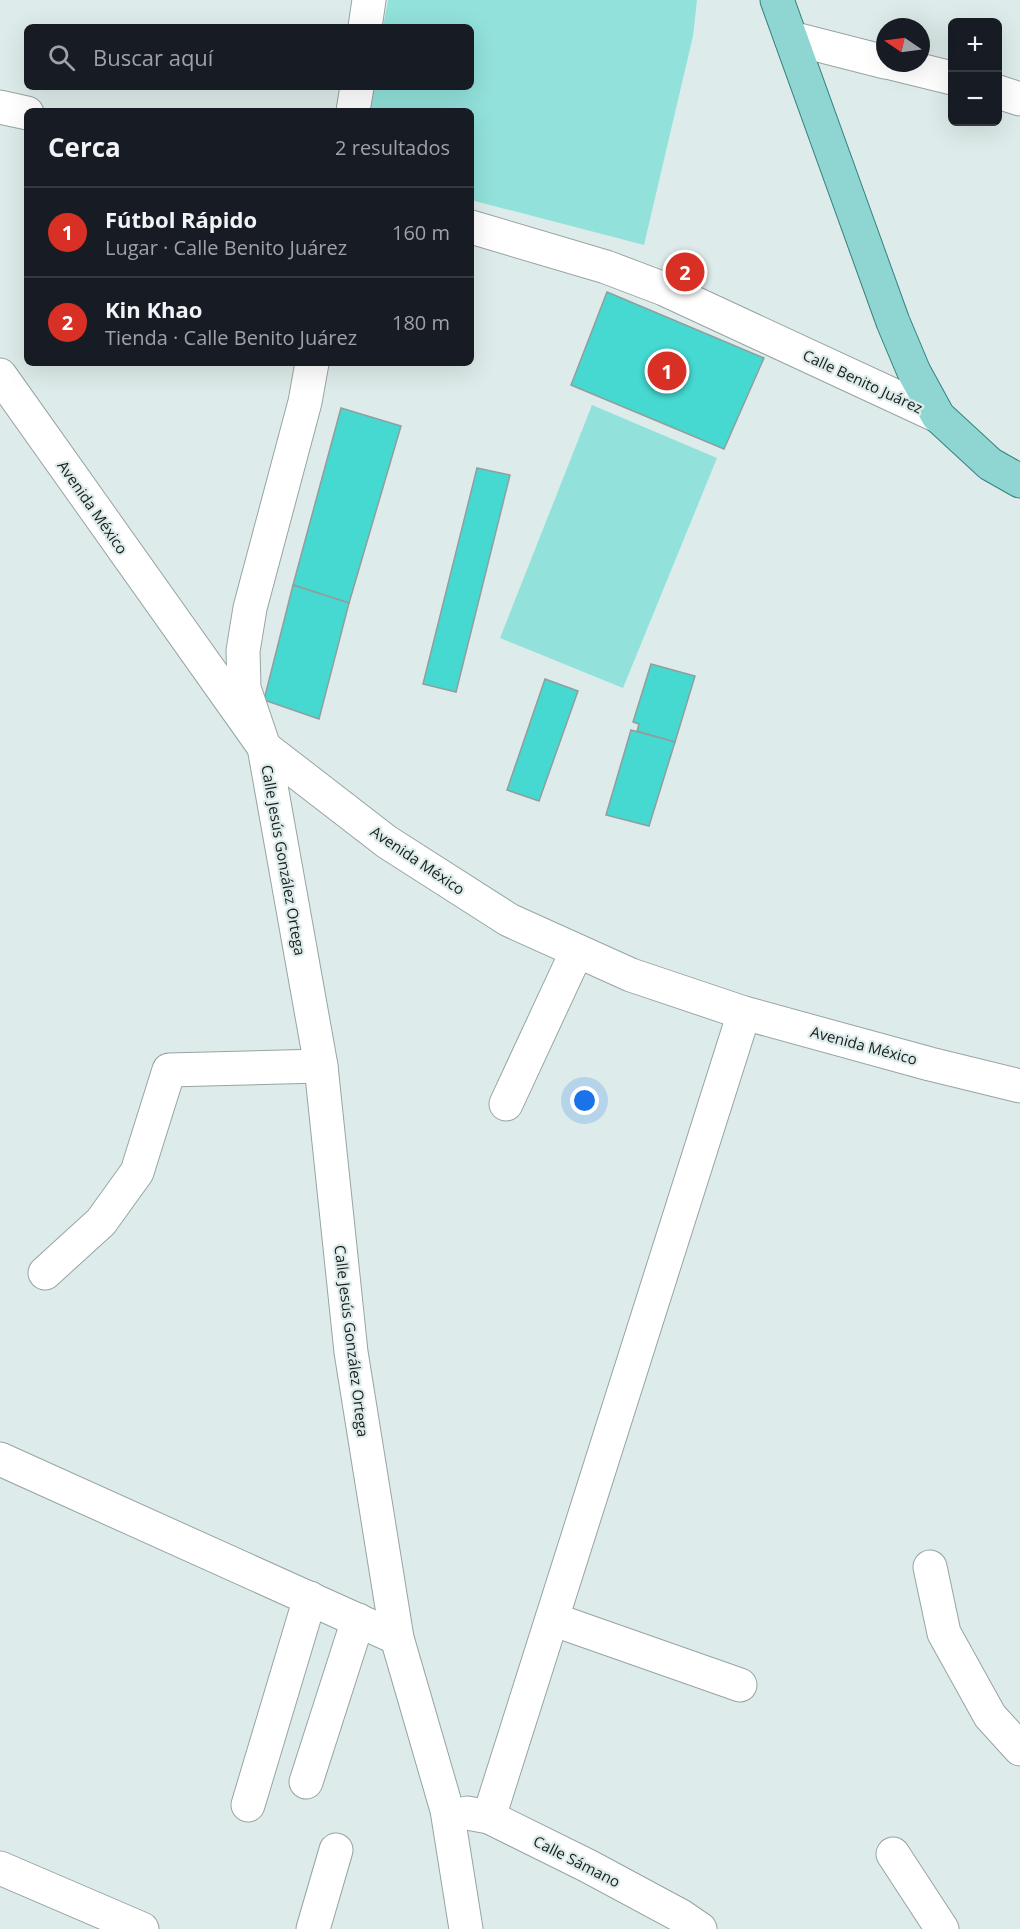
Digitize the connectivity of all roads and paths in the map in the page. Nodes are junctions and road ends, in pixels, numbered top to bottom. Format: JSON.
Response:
{"nodes":[{"id":1,"x":369,"y":0,"type":"edge"},
{"id":2,"x":777,"y":0,"type":"edge"},
{"id":3,"x":365,"y":24,"type":"edge"},
{"id":4,"x":791,"y":38,"type":"junction"},
{"id":5,"x":876,"y":60,"type":"edge"},
{"id":6,"x":928,"y":72,"type":"edge"},
{"id":7,"x":948,"y":77,"type":"edge"},
{"id":8,"x":356,"y":90,"type":"edge"},
{"id":9,"x":1002,"y":93,"type":"edge"},
{"id":10,"x":1020,"y":99,"type":"edge"},
{"id":11,"x":0,"y":107,"type":"edge"},
{"id":12,"x":354,"y":108,"type":"edge"},
{"id":13,"x":24,"y":112,"type":"edge"},
{"id":14,"x":474,"y":228,"type":"edge"},
{"id":15,"x":311,"y":366,"type":"edge"},
{"id":16,"x":0,"y":375,"type":"edge"},
{"id":17,"x":938,"y":416,"type":"junction"},
{"id":18,"x":1020,"y":481,"type":"edge"},
{"id":19,"x":264,"y":747,"type":"junction"},
{"id":20,"x":578,"y":951,"type":"junction"},
{"id":21,"x":744,"y":1013,"type":"junction"},
{"id":22,"x":321,"y":1066,"type":"junction"},
{"id":23,"x":1020,"y":1086,"type":"edge"},
{"id":24,"x":506,"y":1104,"type":"dead end"},
{"id":25,"x":45,"y":1273,"type":"dead end"},
{"id":26,"x":0,"y":1459,"type":"edge"},
{"id":27,"x":930,"y":1567,"type":"dead end"},
{"id":28,"x":310,"y":1598,"type":"junction"},
{"id":29,"x":552,"y":1619,"type":"junction"},
{"id":30,"x":358,"y":1620,"type":"junction"},
{"id":31,"x":397,"y":1638,"type":"junction"},
{"id":32,"x":740,"y":1685,"type":"dead end"},
{"id":33,"x":1020,"y":1749,"type":"edge"},
{"id":34,"x":306,"y":1782,"type":"dead end"},
{"id":35,"x":248,"y":1805,"type":"dead end"},
{"id":36,"x":447,"y":1810,"type":"junction"},
{"id":37,"x":489,"y":1817,"type":"junction"},
{"id":38,"x":336,"y":1850,"type":"dead end"},
{"id":39,"x":892,"y":1854,"type":"dead end"},
{"id":40,"x":0,"y":1868,"type":"edge"},
{"id":41,"x":142,"y":1929,"type":"edge"},
{"id":42,"x":313,"y":1929,"type":"edge"},
{"id":43,"x":466,"y":1929,"type":"edge"},
{"id":44,"x":700,"y":1929,"type":"edge"},
{"id":45,"x":942,"y":1929,"type":"edge"}],
"edges":[{"from":1,"to":3,"type":"street"},
{"from":2,"to":4,"type":"main road","name":"Calle Benito Juárez"},
{"from":4,"to":5,"type":"street"},
{"from":4,"to":17,"type":"main road","name":"Calle Benito Juárez"},
{"from":6,"to":7,"type":"street"},
{"from":8,"to":12,"type":"street"},
{"from":9,"to":10,"type":"street"},
{"from":11,"to":13,"type":"street"},
{"from":14,"to":17,"type":"street","name":"Calle Benito Juárez"},
{"from":15,"to":19,"type":"street","name":"Calle Jesús González Ortega"},
{"from":16,"to":19,"type":"street","name":"Avenida México"},
{"from":17,"to":18,"type":"main road"},
{"from":19,"to":20,"type":"street","name":"Avenida México"},
{"from":19,"to":22,"type":"street","name":"Calle Jesús González Ortega"},
{"from":20,"to":21,"type":"street","name":"Avenida México"},
{"from":20,"to":24,"type":"street"},
{"from":21,"to":23,"type":"street","name":"Avenida México"},
{"from":21,"to":29,"type":"street"},
{"from":22,"to":25,"type":"street"},
{"from":22,"to":31,"type":"street","name":"Calle Jesús González Ortega"},
{"from":26,"to":28,"type":"street"},
{"from":27,"to":33,"type":"street"},
{"from":28,"to":30,"type":"street"},
{"from":28,"to":35,"type":"street"},
{"from":29,"to":32,"type":"street"},
{"from":29,"to":37,"type":"street"},
{"from":30,"to":31,"type":"street"},
{"from":30,"to":34,"type":"street"},
{"from":31,"to":36,"type":"street","name":"Calle Jesús González Ortega"},
{"from":36,"to":37,"type":"street","name":"Calle Sámano"},
{"from":36,"to":43,"type":"street","name":"Calle Jesús González Ortega"},
{"from":37,"to":44,"type":"street","name":"Calle Sámano"},
{"from":38,"to":42,"type":"street"},
{"from":39,"to":45,"type":"street"},
{"from":40,"to":41,"type":"street"}]}
